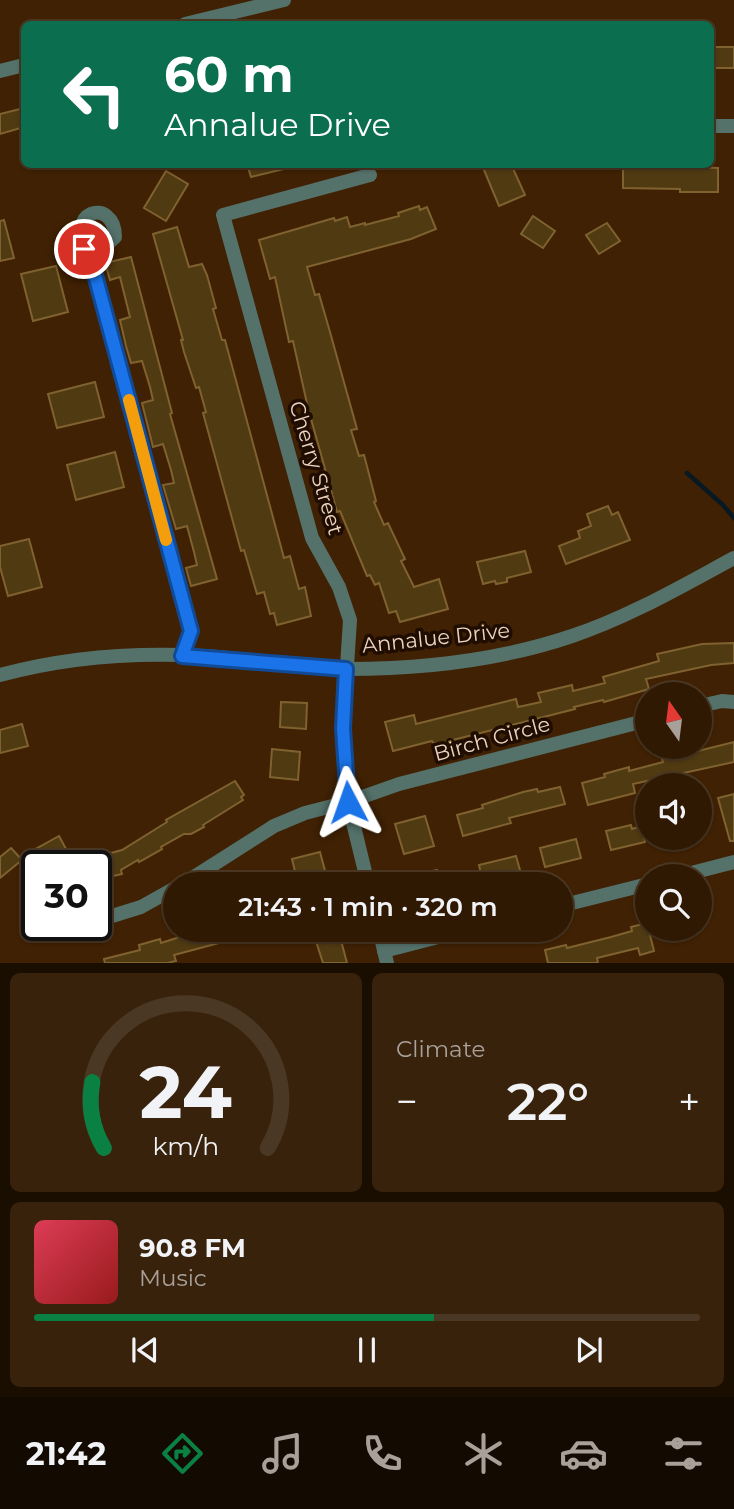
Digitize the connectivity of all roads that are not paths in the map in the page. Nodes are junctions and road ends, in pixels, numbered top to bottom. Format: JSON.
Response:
{"nodes":[{"id":1,"x":284,"y":0,"type":"edge"},
{"id":2,"x":198,"y":21,"type":"edge"},
{"id":3,"x":21,"y":66,"type":"edge"},
{"id":4,"x":0,"y":71,"type":"edge"},
{"id":5,"x":714,"y":126,"type":"edge"},
{"id":6,"x":734,"y":126,"type":"edge"},
{"id":7,"x":370,"y":175,"type":"dead end"},
{"id":8,"x":91,"y":260,"type":"dead end"},
{"id":9,"x":734,"y":558,"type":"edge"},
{"id":10,"x":182,"y":656,"type":"junction"},
{"id":11,"x":346,"y":669,"type":"junction"},
{"id":12,"x":0,"y":675,"type":"edge"},
{"id":13,"x":734,"y":702,"type":"edge"},
{"id":14,"x":712,"y":703,"type":"edge"},
{"id":15,"x":635,"y":723,"type":"edge"},
{"id":16,"x":348,"y":802,"type":"junction"},
{"id":17,"x":734,"y":862,"type":"edge"},
{"id":18,"x":712,"y":868,"type":"edge"},
{"id":19,"x":202,"y":872,"type":"edge"},
{"id":20,"x":365,"y":872,"type":"edge"},
{"id":21,"x":635,"y":887,"type":"edge"},
{"id":22,"x":163,"y":895,"type":"edge"},
{"id":23,"x":573,"y":903,"type":"edge"},
{"id":24,"x":112,"y":916,"type":"edge"},
{"id":25,"x":430,"y":942,"type":"edge"},
{"id":26,"x":386,"y":957,"type":"edge"}],
"edges":[{"from":1,"to":2,"type":"street"},
{"from":3,"to":4,"type":"street"},
{"from":5,"to":6,"type":"street"},
{"from":7,"to":11,"type":"street","name":"Cherry Street"},
{"from":8,"to":10,"type":"street"},
{"from":9,"to":11,"type":"street","name":"Annalue Drive"},
{"from":10,"to":11,"type":"street","name":"Annalue Drive"},
{"from":10,"to":12,"type":"street","name":"Annalue Drive"},
{"from":11,"to":16,"type":"street","name":"Cherry Street"},
{"from":13,"to":14,"type":"street"},
{"from":15,"to":16,"type":"street","name":"Birch Circle"},
{"from":16,"to":19,"type":"street","name":"Birch Circle"},
{"from":16,"to":20,"type":"street","name":"Cherry Street"},
{"from":17,"to":18,"type":"street"},
{"from":21,"to":23,"type":"street"},
{"from":22,"to":24,"type":"street"},
{"from":25,"to":26,"type":"street"}]}
